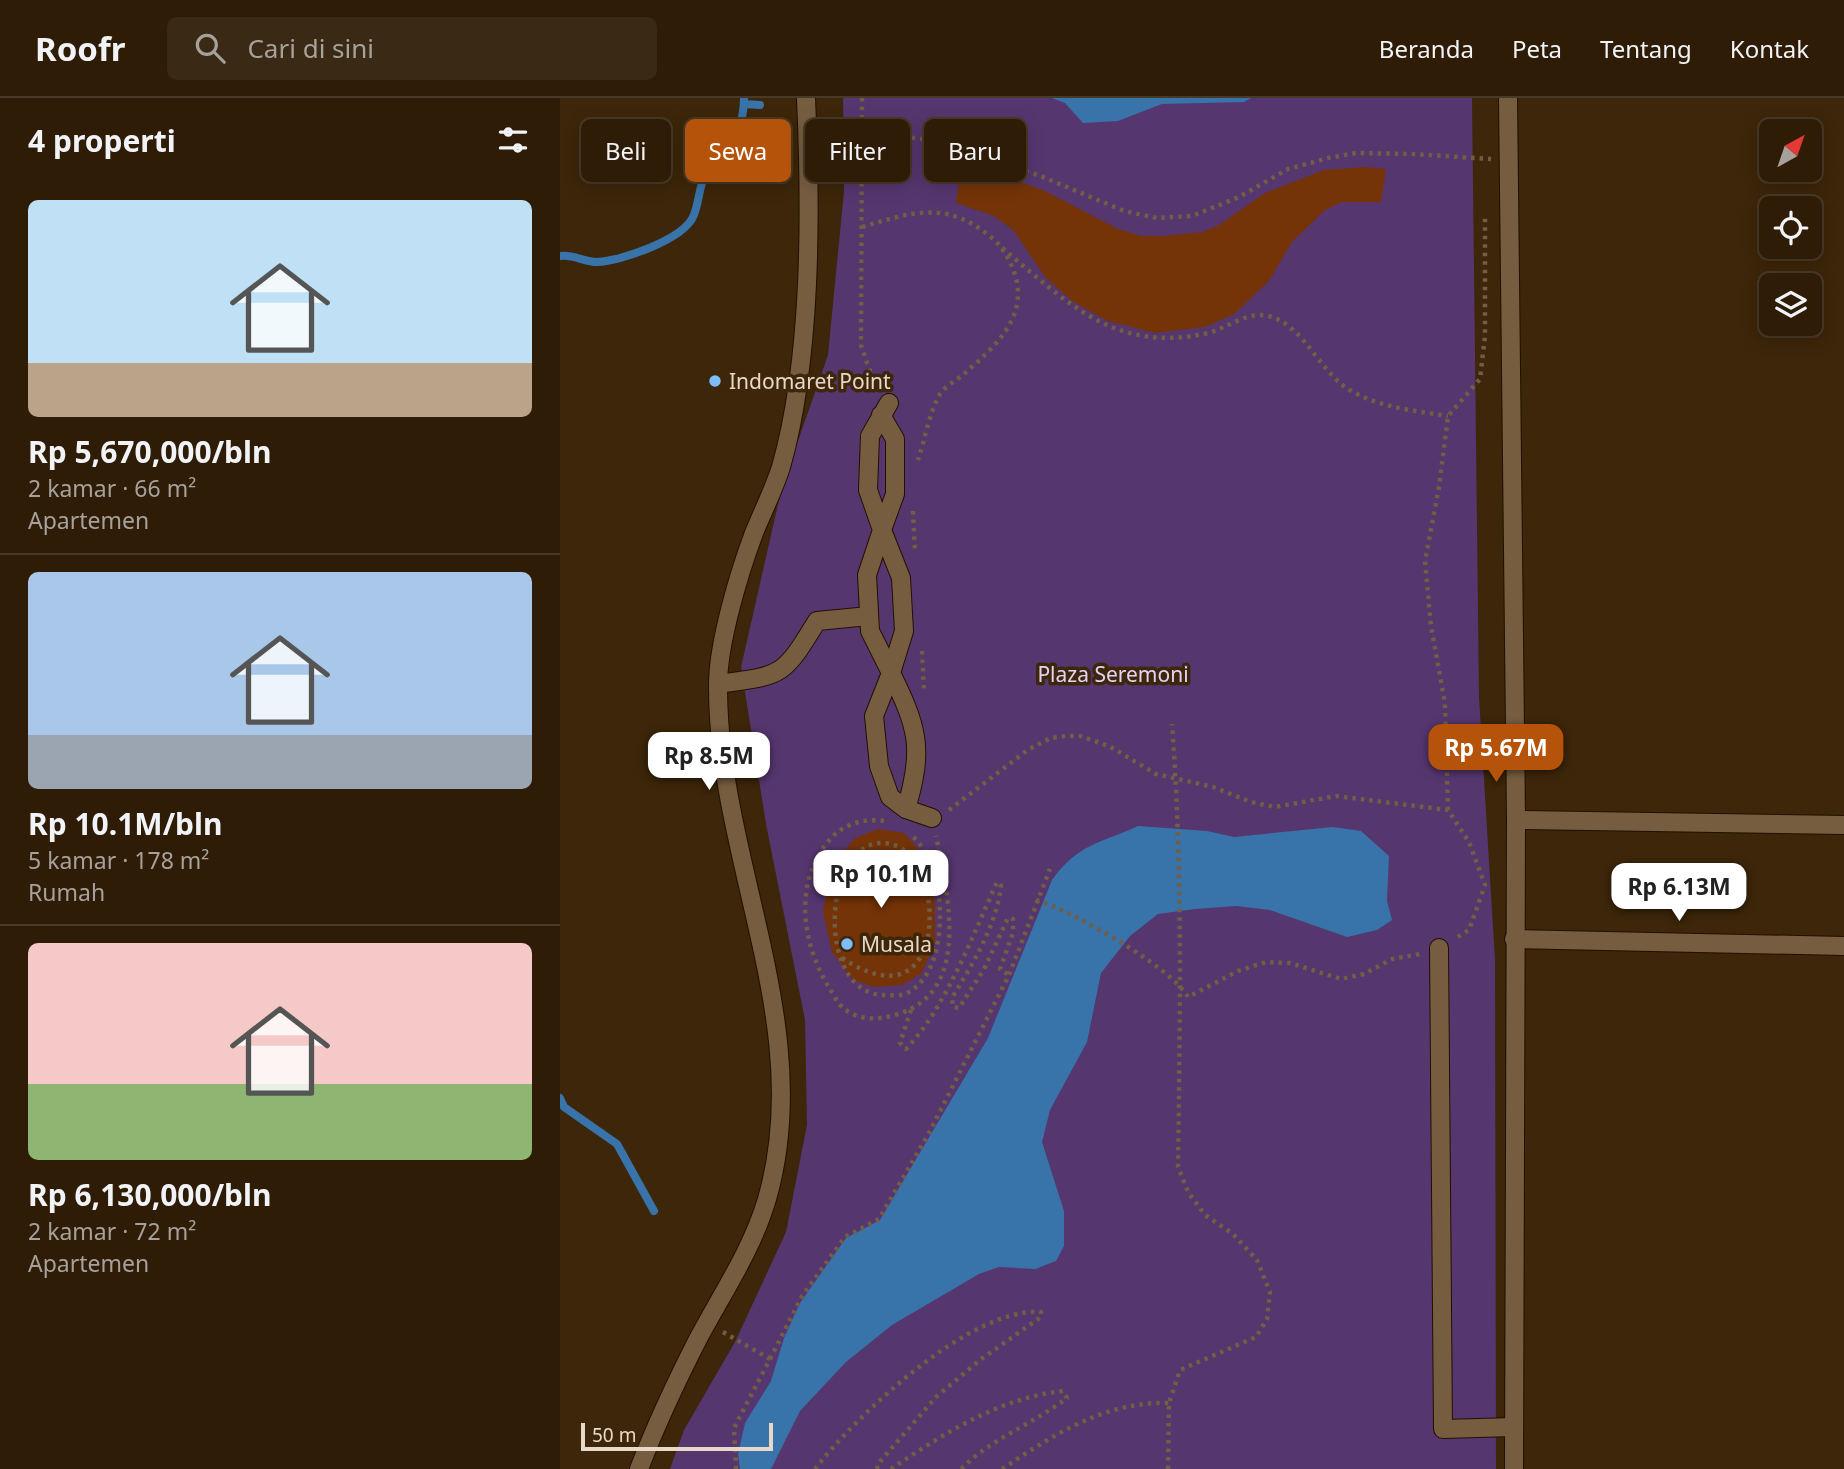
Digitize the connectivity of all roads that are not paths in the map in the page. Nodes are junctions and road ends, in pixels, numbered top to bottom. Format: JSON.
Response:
{"nodes":[{"id":1,"x":806,"y":98,"type":"edge"},
{"id":2,"x":1508,"y":98,"type":"edge"},
{"id":3,"x":882,"y":530,"type":"junction"},
{"id":4,"x":869,"y":616,"type":"junction"},
{"id":5,"x":891,"y":673,"type":"junction"},
{"id":6,"x":718,"y":684,"type":"junction"},
{"id":7,"x":906,"y":809,"type":"junction"},
{"id":8,"x":932,"y":818,"type":"road end"},
{"id":9,"x":1516,"y":820,"type":"junction"},
{"id":10,"x":1844,"y":825,"type":"edge"},
{"id":11,"x":1514,"y":939,"type":"junction"},
{"id":12,"x":1844,"y":946,"type":"edge"},
{"id":13,"x":1439,"y":948,"type":"road end"},
{"id":14,"x":1514,"y":1427,"type":"junction"},
{"id":15,"x":639,"y":1469,"type":"edge"},
{"id":16,"x":1514,"y":1469,"type":"edge"}],
"edges":[{"from":1,"to":6,"type":"street"},
{"from":2,"to":9,"type":"street"},
{"from":3,"to":3,"type":"street"},
{"from":3,"to":4,"type":"street"},
{"from":3,"to":5,"type":"street"},
{"from":4,"to":5,"type":"street"},
{"from":4,"to":6,"type":"street"},
{"from":5,"to":7,"type":"street"},
{"from":5,"to":7,"type":"street"},
{"from":6,"to":15,"type":"street"},
{"from":7,"to":8,"type":"street"},
{"from":9,"to":10,"type":"street"},
{"from":9,"to":11,"type":"street"},
{"from":11,"to":12,"type":"street"},
{"from":11,"to":14,"type":"street"},
{"from":13,"to":14,"type":"street"},
{"from":14,"to":16,"type":"street"}]}
